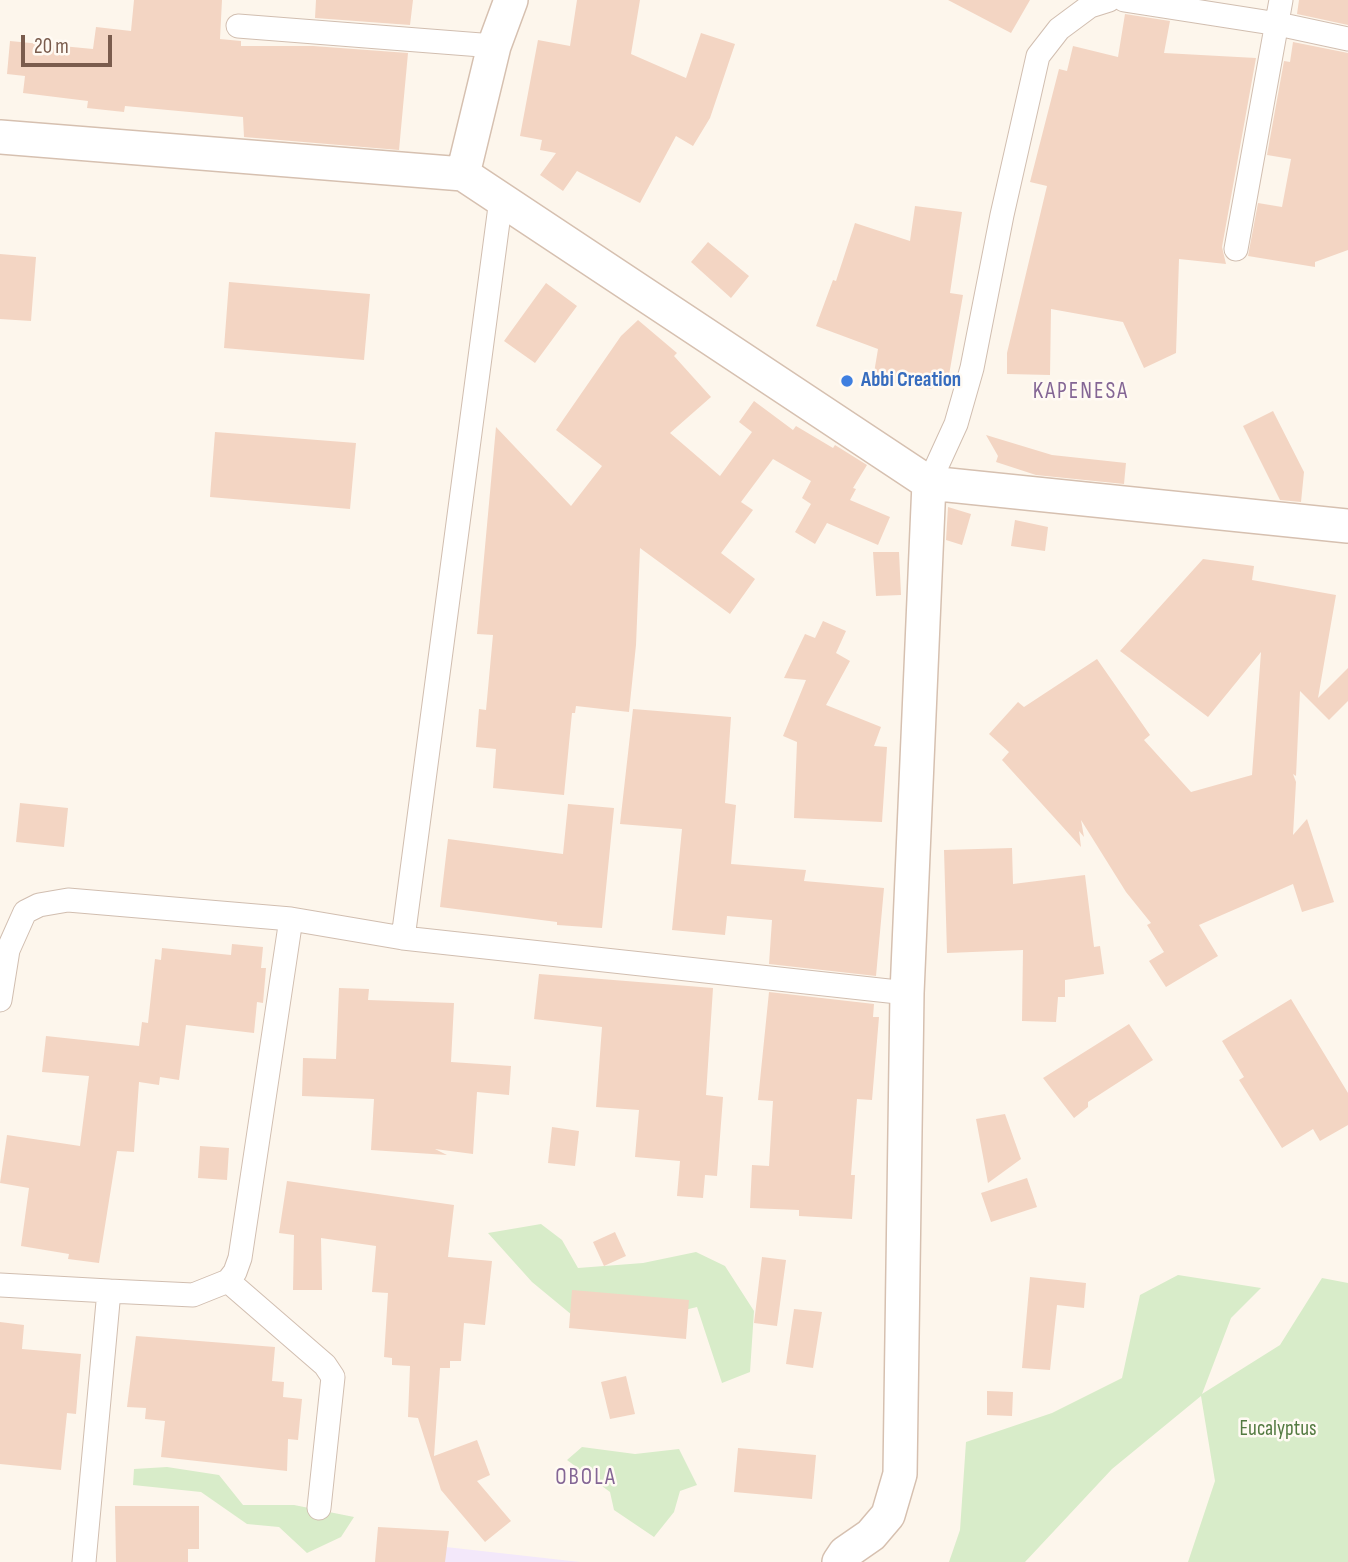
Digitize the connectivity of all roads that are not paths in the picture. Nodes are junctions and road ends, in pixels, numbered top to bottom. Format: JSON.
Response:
{"nodes":[{"id":1,"x":511,"y":0,"type":"edge"},
{"id":2,"x":1109,"y":0,"type":"edge"},
{"id":3,"x":1124,"y":0,"type":"edge"},
{"id":4,"x":1281,"y":0,"type":"edge"},
{"id":5,"x":1278,"y":24,"type":"junction"},
{"id":6,"x":238,"y":26,"type":"dead end"},
{"id":7,"x":1348,"y":39,"type":"edge"},
{"id":8,"x":494,"y":46,"type":"junction"},
{"id":9,"x":0,"y":136,"type":"edge"},
{"id":10,"x":463,"y":174,"type":"junction"},
{"id":11,"x":500,"y":199,"type":"junction"},
{"id":12,"x":1236,"y":249,"type":"dead end"},
{"id":13,"x":929,"y":483,"type":"junction"},
{"id":14,"x":1348,"y":526,"type":"edge"},
{"id":15,"x":290,"y":919,"type":"junction"},
{"id":16,"x":403,"y":938,"type":"junction"},
{"id":17,"x":907,"y":993,"type":"junction"},
{"id":18,"x":0,"y":1000,"type":"edge"},
{"id":19,"x":228,"y":1282,"type":"junction"},
{"id":20,"x":0,"y":1285,"type":"edge"},
{"id":21,"x":110,"y":1292,"type":"junction"},
{"id":22,"x":320,"y":1508,"type":"dead end"},
{"id":23,"x":84,"y":1562,"type":"edge"},
{"id":24,"x":839,"y":1562,"type":"edge"}],
"edges":[{"from":1,"to":8,"type":"street"},
{"from":2,"to":13,"type":"street"},
{"from":3,"to":5,"type":"street"},
{"from":4,"to":5,"type":"street"},
{"from":5,"to":7,"type":"street"},
{"from":5,"to":12,"type":"street"},
{"from":6,"to":8,"type":"street"},
{"from":8,"to":10,"type":"street"},
{"from":9,"to":10,"type":"street"},
{"from":10,"to":11,"type":"street"},
{"from":11,"to":13,"type":"street"},
{"from":11,"to":16,"type":"street"},
{"from":13,"to":14,"type":"street"},
{"from":13,"to":17,"type":"street"},
{"from":15,"to":16,"type":"street"},
{"from":15,"to":18,"type":"street"},
{"from":15,"to":19,"type":"street"},
{"from":16,"to":17,"type":"street"},
{"from":17,"to":24,"type":"street"},
{"from":19,"to":21,"type":"street"},
{"from":19,"to":22,"type":"street"},
{"from":20,"to":21,"type":"street"},
{"from":21,"to":23,"type":"street"}]}
